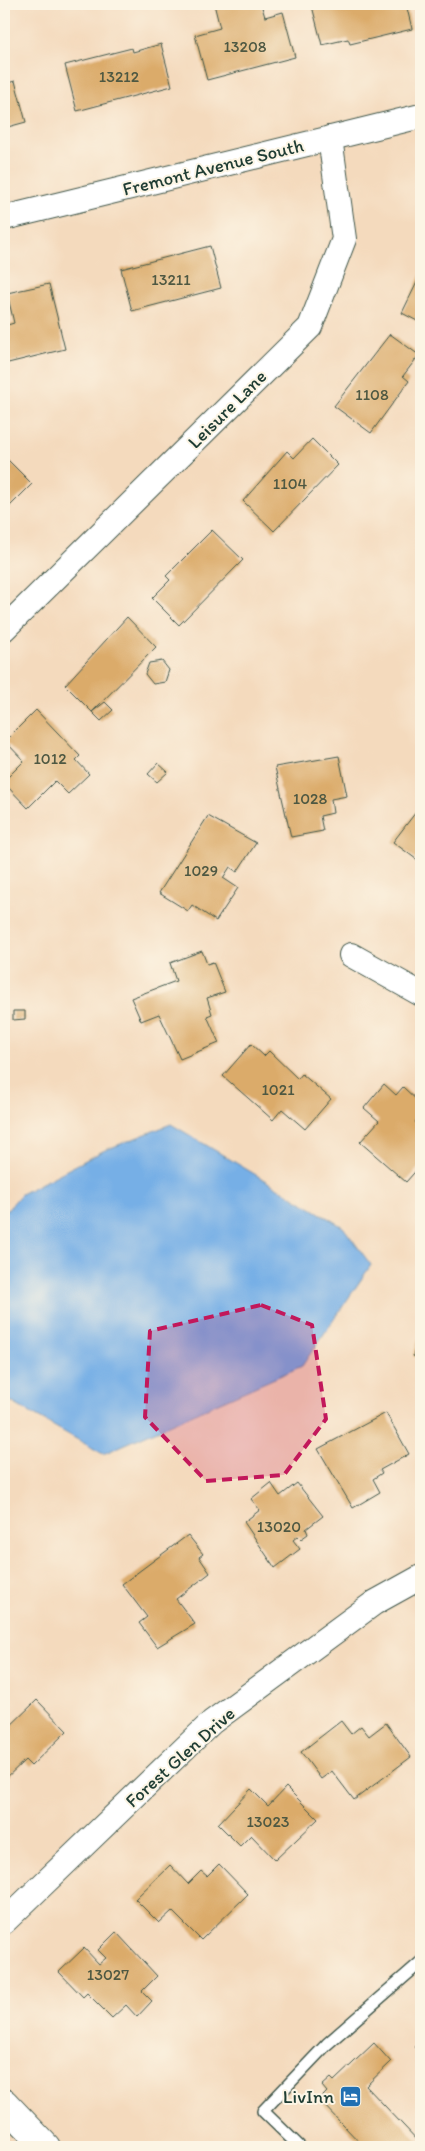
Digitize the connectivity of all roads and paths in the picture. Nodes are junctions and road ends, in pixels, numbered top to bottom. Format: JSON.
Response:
{"nodes":[{"id":1,"x":421,"y":116,"type":"edge"},
{"id":2,"x":330,"y":138,"type":"junction"},
{"id":3,"x":4,"y":218,"type":"edge"},
{"id":4,"x":4,"y":629,"type":"edge"},
{"id":5,"x":351,"y":955,"type":"dead end"},
{"id":6,"x":421,"y":994,"type":"edge"},
{"id":7,"x":421,"y":1578,"type":"edge"},
{"id":8,"x":4,"y":1922,"type":"edge"},
{"id":9,"x":421,"y":1962,"type":"edge"},
{"id":10,"x":4,"y":2103,"type":"edge"},
{"id":11,"x":46,"y":2147,"type":"edge"},
{"id":12,"x":300,"y":2147,"type":"edge"}],
"edges":[{"from":1,"to":2,"type":"street","name":"Fremont Avenue South"},
{"from":2,"to":3,"type":"street","name":"Fremont Avenue South"},
{"from":2,"to":4,"type":"street","name":"Leisure Lane"},
{"from":5,"to":6,"type":"street"},
{"from":7,"to":8,"type":"street","name":"Forest Glen Drive"},
{"from":9,"to":12,"type":"lane"},
{"from":10,"to":11,"type":"street"}]}
